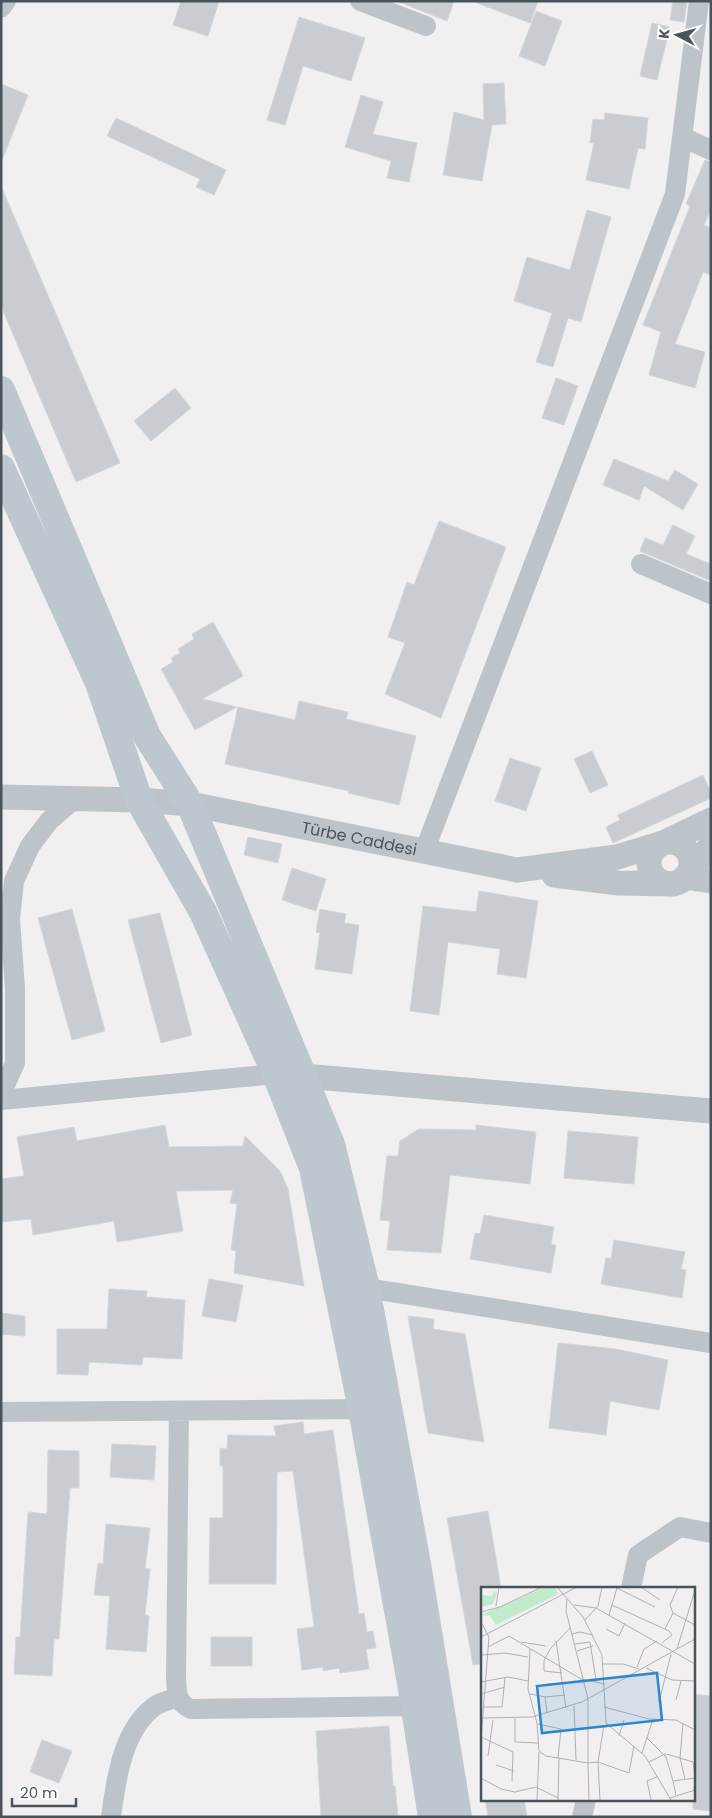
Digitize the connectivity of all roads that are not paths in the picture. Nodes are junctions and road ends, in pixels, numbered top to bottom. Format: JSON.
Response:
{"nodes":[{"id":1,"x":6,"y":1,"type":"edge"},
{"id":2,"x":360,"y":1,"type":"edge"},
{"id":3,"x":699,"y":1,"type":"edge"},
{"id":4,"x":1,"y":8,"type":"edge"},
{"id":5,"x":426,"y":26,"type":"dead end"},
{"id":6,"x":682,"y":137,"type":"junction"},
{"id":7,"x":711,"y":150,"type":"edge"},
{"id":8,"x":1,"y":390,"type":"edge"},
{"id":9,"x":1,"y":468,"type":"edge"},
{"id":10,"x":641,"y":564,"type":"dead end"},
{"id":11,"x":711,"y":594,"type":"edge"},
{"id":12,"x":1,"y":797,"type":"edge"},
{"id":13,"x":74,"y":799,"type":"junction"},
{"id":14,"x":139,"y":800,"type":"junction"},
{"id":15,"x":190,"y":804,"type":"junction"},
{"id":16,"x":711,"y":820,"type":"edge"},
{"id":17,"x":663,"y":843,"type":"junction"},
{"id":18,"x":711,"y":845,"type":"edge"},
{"id":19,"x":424,"y":852,"type":"junction"},
{"id":20,"x":517,"y":870,"type":"junction"},
{"id":21,"x":690,"y":878,"type":"edge"},
{"id":22,"x":6,"y":918,"type":"edge"},
{"id":23,"x":276,"y":1074,"type":"junction"},
{"id":24,"x":303,"y":1076,"type":"junction"},
{"id":25,"x":1,"y":1094,"type":"edge"},
{"id":26,"x":1,"y":1100,"type":"edge"},
{"id":27,"x":711,"y":1111,"type":"edge"},
{"id":28,"x":366,"y":1288,"type":"junction"},
{"id":29,"x":711,"y":1344,"type":"edge"},
{"id":30,"x":362,"y":1409,"type":"junction"},
{"id":31,"x":1,"y":1412,"type":"edge"},
{"id":32,"x":179,"y":1412,"type":"junction"},
{"id":33,"x":389,"y":1414,"type":"junction"},
{"id":34,"x":711,"y":1533,"type":"edge"},
{"id":35,"x":631,"y":1587,"type":"edge"},
{"id":36,"x":177,"y":1697,"type":"junction"},
{"id":37,"x":414,"y":1706,"type":"junction"},
{"id":38,"x":586,"y":1800,"type":"edge"},
{"id":39,"x":111,"y":1817,"type":"edge"},
{"id":40,"x":432,"y":1817,"type":"edge"},
{"id":41,"x":458,"y":1817,"type":"edge"},
{"id":42,"x":582,"y":1817,"type":"edge"}],
"edges":[{"from":1,"to":4,"type":"street"},
{"from":2,"to":5,"type":"street"},
{"from":3,"to":6,"type":"street"},
{"from":6,"to":7,"type":"street"},
{"from":6,"to":19,"type":"street"},
{"from":8,"to":15,"type":"main road"},
{"from":9,"to":14,"type":"main road"},
{"from":10,"to":11,"type":"street"},
{"from":12,"to":13,"type":"street","name":"Türbe Caddesi"},
{"from":13,"to":14,"type":"street","name":"Türbe Caddesi"},
{"from":13,"to":22,"type":"street"},
{"from":14,"to":15,"type":"street","name":"Türbe Caddesi"},
{"from":14,"to":23,"type":"main road"},
{"from":15,"to":19,"type":"street","name":"Türbe Caddesi"},
{"from":15,"to":24,"type":"main road"},
{"from":16,"to":17,"type":"street","name":"Türbe Caddesi"},
{"from":17,"to":20,"type":"street","name":"Türbe Caddesi"},
{"from":17,"to":21,"type":"street"},
{"from":17,"to":21,"type":"street"},
{"from":18,"to":21,"type":"street"},
{"from":19,"to":20,"type":"street","name":"Türbe Caddesi"},
{"from":20,"to":21,"type":"street"},
{"from":22,"to":25,"type":"street"},
{"from":23,"to":24,"type":"street"},
{"from":23,"to":26,"type":"street"},
{"from":23,"to":30,"type":"main road"},
{"from":24,"to":27,"type":"street"},
{"from":24,"to":28,"type":"main road"},
{"from":28,"to":29,"type":"street"},
{"from":28,"to":33,"type":"main road"},
{"from":30,"to":32,"type":"street"},
{"from":30,"to":33,"type":"street"},
{"from":30,"to":37,"type":"main road"},
{"from":31,"to":32,"type":"street"},
{"from":32,"to":36,"type":"street"},
{"from":33,"to":41,"type":"main road"},
{"from":34,"to":35,"type":"street"},
{"from":36,"to":37,"type":"street"},
{"from":36,"to":39,"type":"street"},
{"from":37,"to":40,"type":"main road"},
{"from":38,"to":42,"type":"street"}]}
